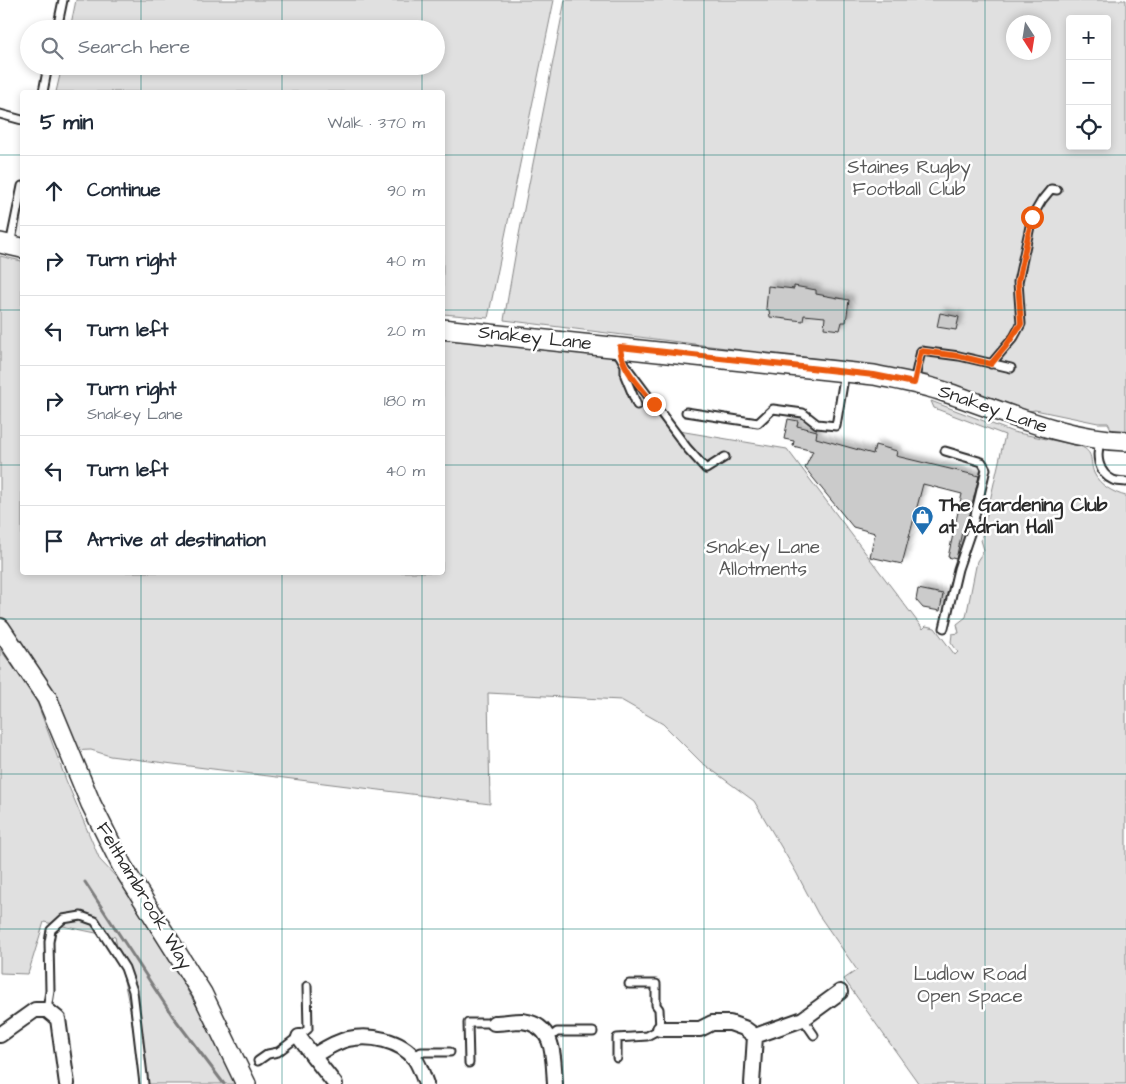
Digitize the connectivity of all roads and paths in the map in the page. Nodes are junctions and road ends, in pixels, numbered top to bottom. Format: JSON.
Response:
{"nodes":[{"id":1,"x":63,"y":0,"type":"edge"},
{"id":2,"x":59,"y":20,"type":"edge"},
{"id":3,"x":46,"y":75,"type":"edge"},
{"id":4,"x":43,"y":90,"type":"edge"},
{"id":5,"x":0,"y":114,"type":"edge"},
{"id":6,"x":20,"y":119,"type":"edge"},
{"id":7,"x":1057,"y":190,"type":"dead end"},
{"id":8,"x":20,"y":197,"type":"edge"},
{"id":9,"x":11,"y":246,"type":"edge"},
{"id":10,"x":445,"y":329,"type":"edge"},
{"id":11,"x":620,"y":347,"type":"junction"},
{"id":12,"x":991,"y":364,"type":"junction"},
{"id":13,"x":624,"y":365,"type":"junction"},
{"id":14,"x":1011,"y":368,"type":"dead end"},
{"id":15,"x":845,"y":372,"type":"junction"},
{"id":16,"x":914,"y":383,"type":"junction"},
{"id":17,"x":637,"y":405,"type":"dead end"},
{"id":18,"x":686,"y":412,"type":"dead end"},
{"id":19,"x":1101,"y":439,"type":"junction"},
{"id":20,"x":1126,"y":441,"type":"edge"},
{"id":21,"x":945,"y":451,"type":"dead end"},
{"id":22,"x":725,"y":457,"type":"dead end"},
{"id":23,"x":1126,"y":482,"type":"edge"},
{"id":24,"x":0,"y":628,"type":"edge"},
{"id":25,"x":944,"y":628,"type":"dead end"},
{"id":26,"x":629,"y":984,"type":"dead end"},
{"id":27,"x":307,"y":986,"type":"dead end"},
{"id":28,"x":840,"y":992,"type":"dead end"},
{"id":29,"x":47,"y":1010,"type":"junction"},
{"id":30,"x":802,"y":1018,"type":"junction"},
{"id":31,"x":494,"y":1023,"type":"joint"},
{"id":32,"x":660,"y":1029,"type":"junction"},
{"id":33,"x":593,"y":1032,"type":"dead end"},
{"id":34,"x":0,"y":1035,"type":"edge"},
{"id":35,"x":814,"y":1035,"type":"dead end"},
{"id":36,"x":755,"y":1036,"type":"junction"},
{"id":37,"x":299,"y":1037,"type":"junction"},
{"id":38,"x":549,"y":1038,"type":"junction"},
{"id":39,"x":450,"y":1052,"type":"dead end"},
{"id":40,"x":312,"y":1056,"type":"junction"},
{"id":41,"x":414,"y":1057,"type":"junction"},
{"id":42,"x":617,"y":1058,"type":"dead end"},
{"id":43,"x":258,"y":1061,"type":"dead end"},
{"id":44,"x":469,"y":1063,"type":"dead end"},
{"id":45,"x":67,"y":1084,"type":"edge"},
{"id":46,"x":144,"y":1084,"type":"edge"},
{"id":47,"x":246,"y":1084,"type":"edge"},
{"id":48,"x":335,"y":1084,"type":"edge"},
{"id":49,"x":426,"y":1084,"type":"edge"},
{"id":50,"x":555,"y":1084,"type":"edge"},
{"id":51,"x":752,"y":1084,"type":"edge"}],
"edges":[{"from":1,"to":2,"type":"lane"},
{"from":3,"to":4,"type":"lane"},
{"from":5,"to":6,"type":"lane"},
{"from":7,"to":12,"type":"lane"},
{"from":8,"to":9,"type":"lane"},
{"from":10,"to":11,"type":"street","name":"Snakey Lane"},
{"from":11,"to":13,"type":"lane"},
{"from":11,"to":15,"type":"street","name":"Snakey Lane"},
{"from":12,"to":14,"type":"lane"},
{"from":12,"to":16,"type":"lane"},
{"from":13,"to":17,"type":"lane"},
{"from":13,"to":22,"type":"lane"},
{"from":15,"to":16,"type":"street","name":"Snakey Lane"},
{"from":15,"to":18,"type":"lane"},
{"from":16,"to":19,"type":"street","name":"Snakey Lane"},
{"from":19,"to":20,"type":"street","name":"Snakey Lane"},
{"from":19,"to":23,"type":"lane"},
{"from":21,"to":25,"type":"lane"},
{"from":24,"to":47,"type":"street","name":"Felthambrook Way"},
{"from":26,"to":32,"type":"lane"},
{"from":27,"to":37,"type":"lane"},
{"from":28,"to":30,"type":"street"},
{"from":29,"to":34,"type":"street"},
{"from":29,"to":45,"type":"street"},
{"from":29,"to":46,"type":"lane"},
{"from":30,"to":35,"type":"lane"},
{"from":30,"to":36,"type":"street"},
{"from":31,"to":38,"type":"street"},
{"from":31,"to":44,"type":"lane"},
{"from":32,"to":36,"type":"street"},
{"from":32,"to":42,"type":"lane"},
{"from":33,"to":38,"type":"lane"},
{"from":36,"to":51,"type":"street"},
{"from":37,"to":40,"type":"street"},
{"from":37,"to":43,"type":"lane"},
{"from":38,"to":50,"type":"street"},
{"from":39,"to":41,"type":"lane"},
{"from":40,"to":41,"type":"street"},
{"from":40,"to":48,"type":"street"},
{"from":41,"to":49,"type":"street"}]}
